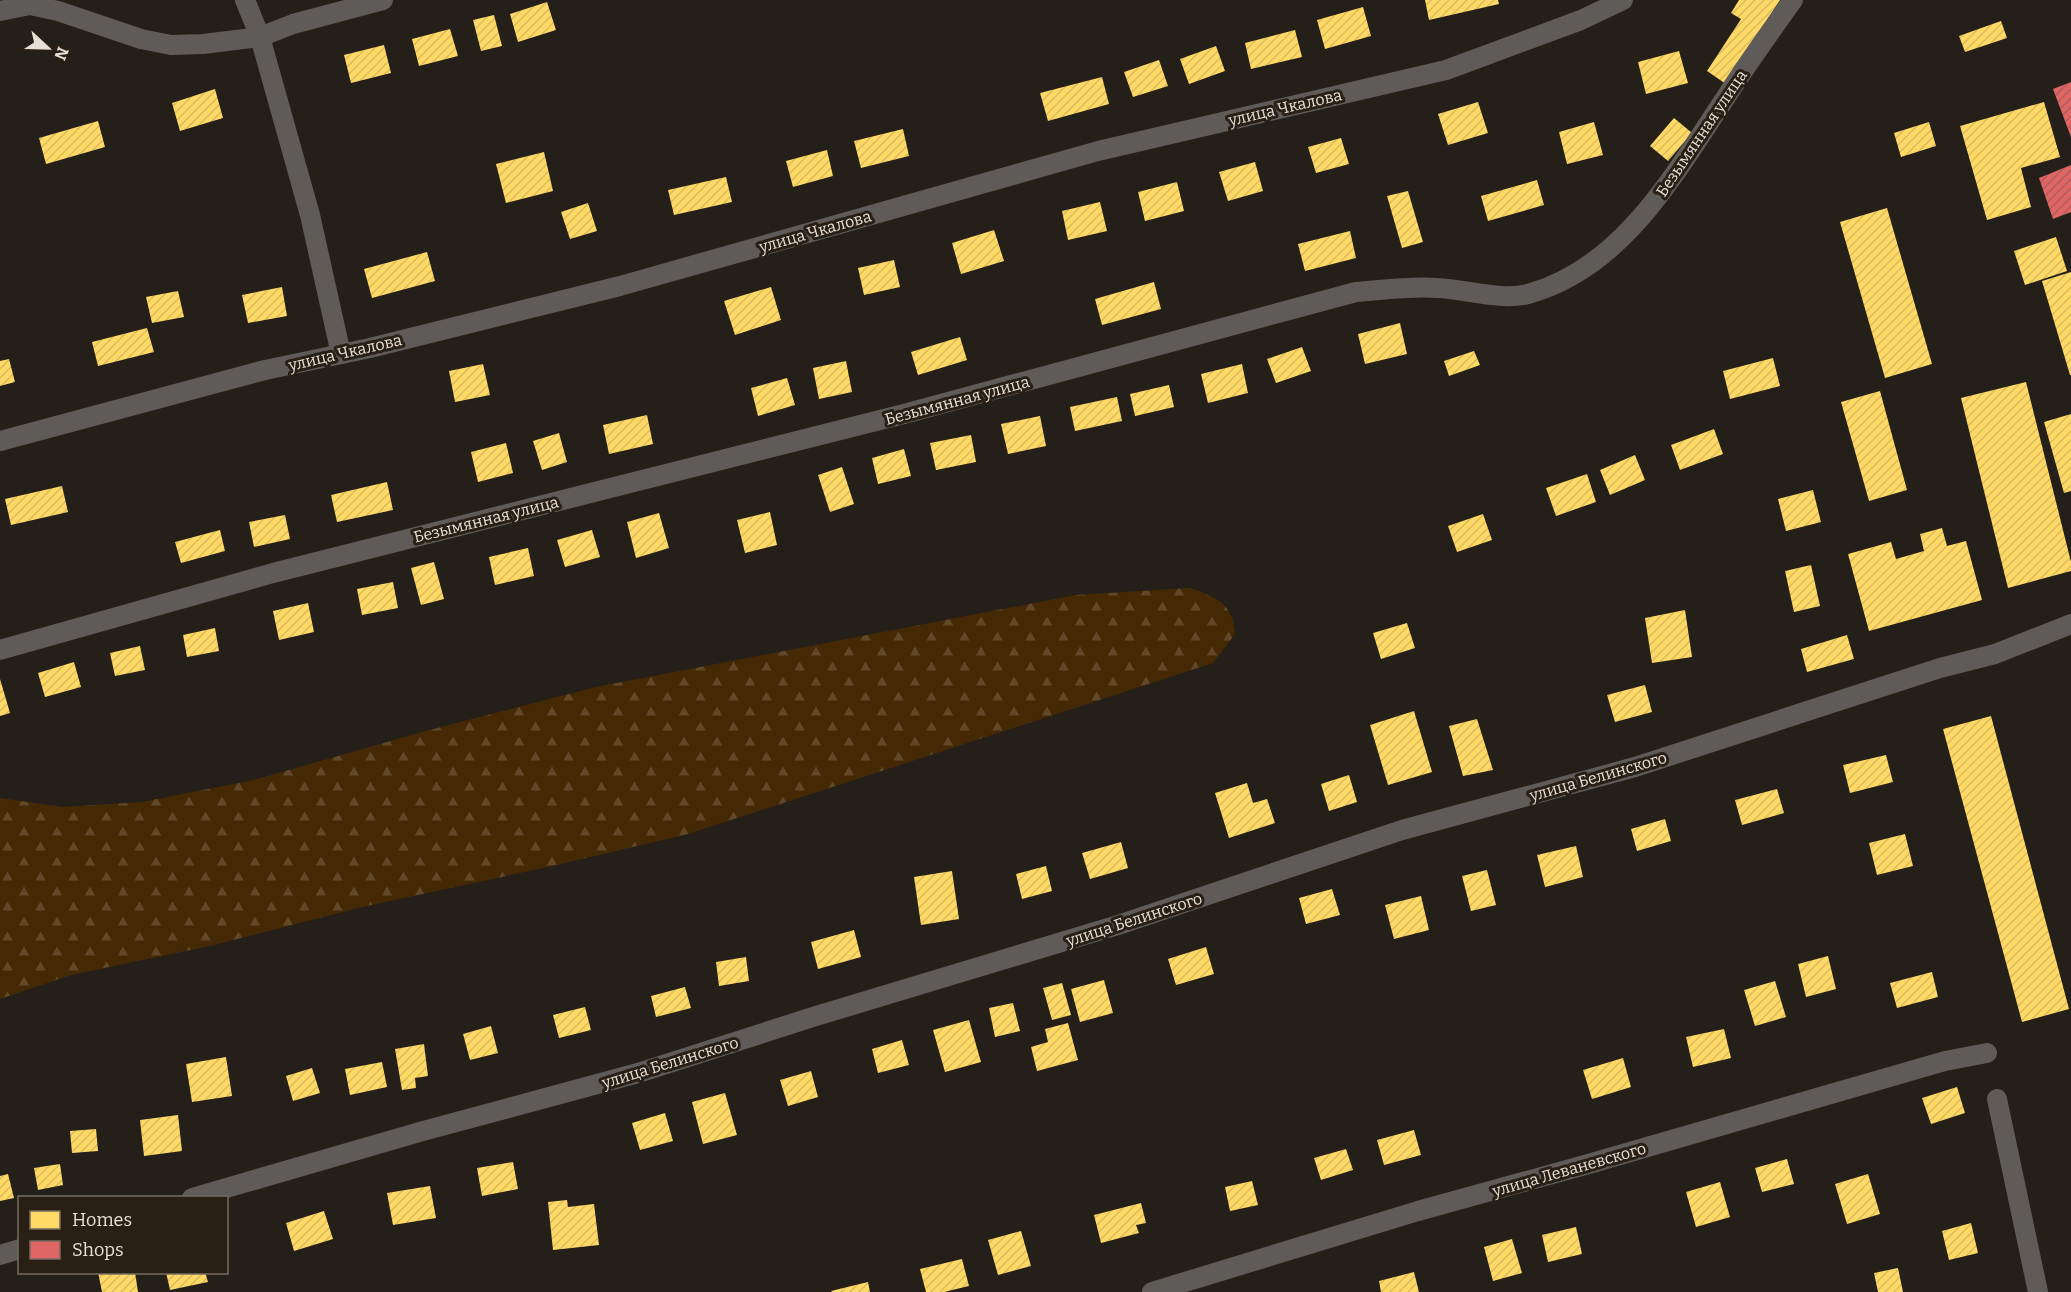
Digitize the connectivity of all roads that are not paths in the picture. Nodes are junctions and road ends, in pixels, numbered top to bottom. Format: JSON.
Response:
{"nodes":[{"id":1,"x":245,"y":0,"type":"edge"},
{"id":2,"x":383,"y":0,"type":"edge"},
{"id":3,"x":1623,"y":0,"type":"edge"},
{"id":4,"x":1793,"y":0,"type":"edge"},
{"id":5,"x":0,"y":11,"type":"edge"},
{"id":6,"x":260,"y":37,"type":"junction"},
{"id":7,"x":341,"y":354,"type":"junction"},
{"id":8,"x":0,"y":441,"type":"edge"},
{"id":9,"x":2071,"y":624,"type":"edge"},
{"id":10,"x":0,"y":650,"type":"edge"},
{"id":11,"x":1987,"y":1053,"type":"dead end"},
{"id":12,"x":1997,"y":1099,"type":"dead end"},
{"id":13,"x":196,"y":1196,"type":"edge"},
{"id":14,"x":18,"y":1250,"type":"edge"},
{"id":15,"x":0,"y":1255,"type":"edge"},
{"id":16,"x":1152,"y":1292,"type":"edge"},
{"id":17,"x":2038,"y":1292,"type":"edge"}],
"edges":[{"from":1,"to":6,"type":"street"},
{"from":2,"to":6,"type":"street"},
{"from":3,"to":7,"type":"street","name":"улица Чкалова"},
{"from":4,"to":10,"type":"street","name":"Безымянная улица"},
{"from":5,"to":6,"type":"street"},
{"from":6,"to":7,"type":"street"},
{"from":7,"to":8,"type":"street","name":"улица Чкалова"},
{"from":9,"to":13,"type":"street","name":"улица Белинского"},
{"from":11,"to":16,"type":"street","name":"улица Леваневского"},
{"from":12,"to":17,"type":"street"},
{"from":14,"to":15,"type":"street"}]}
